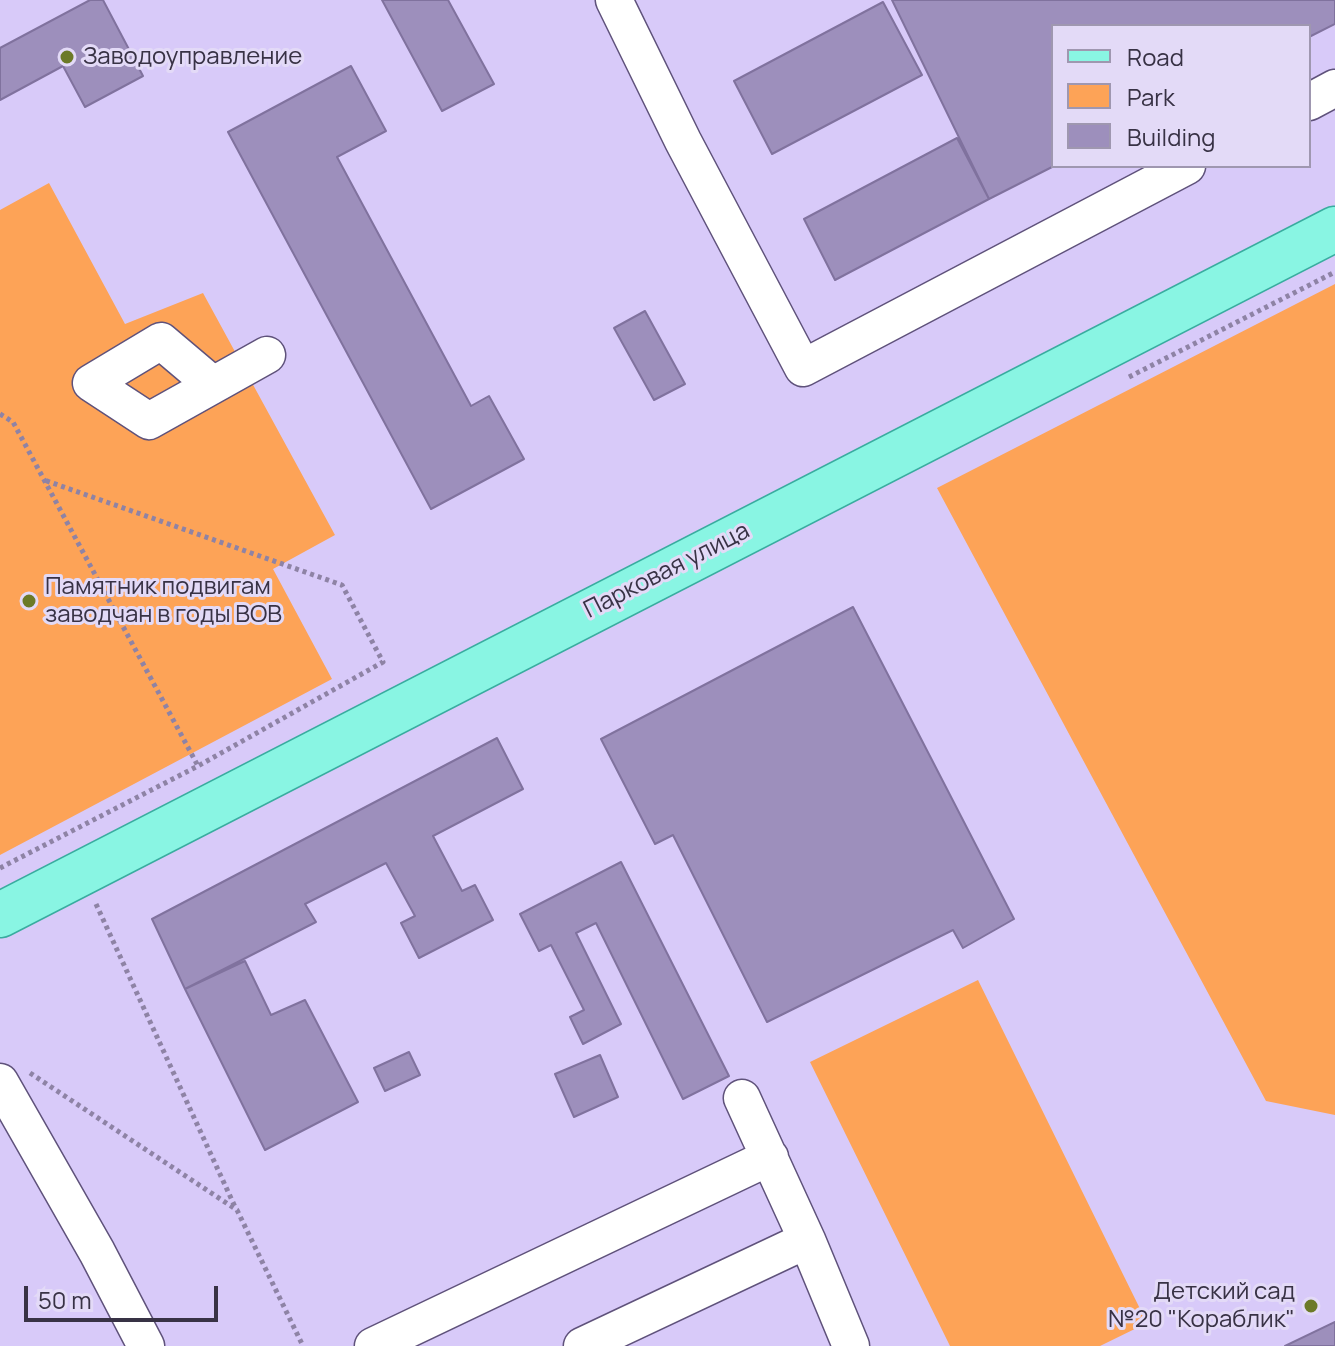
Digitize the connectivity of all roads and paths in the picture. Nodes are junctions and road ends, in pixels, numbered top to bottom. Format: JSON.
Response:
{"nodes":[{"id":1,"x":614,"y":0,"type":"edge"},
{"id":2,"x":1335,"y":88,"type":"edge"},
{"id":3,"x":1311,"y":101,"type":"edge"},
{"id":4,"x":1183,"y":168,"type":"edge"},
{"id":5,"x":1335,"y":229,"type":"edge"},
{"id":6,"x":267,"y":355,"type":"dead end"},
{"id":7,"x":213,"y":385,"type":"dead end"},
{"id":8,"x":0,"y":414,"type":"edge"},
{"id":9,"x":44,"y":480,"type":"junction"},
{"id":10,"x":198,"y":766,"type":"junction"},
{"id":11,"x":0,"y":868,"type":"edge"},
{"id":12,"x":96,"y":904,"type":"dead end"},
{"id":13,"x":0,"y":915,"type":"edge"},
{"id":14,"x":13,"y":1076,"type":"edge"},
{"id":15,"x":742,"y":1098,"type":"dead end"},
{"id":16,"x":770,"y":1157,"type":"junction"},
{"id":17,"x":237,"y":1210,"type":"junction"},
{"id":18,"x":807,"y":1240,"type":"junction"},
{"id":19,"x":840,"y":1342,"type":"edge"},
{"id":20,"x":146,"y":1346,"type":"edge"},
{"id":21,"x":303,"y":1346,"type":"edge"},
{"id":22,"x":373,"y":1346,"type":"edge"},
{"id":23,"x":582,"y":1346,"type":"edge"}],
"edges":[{"from":1,"to":4,"type":"lane"},
{"from":2,"to":3,"type":"lane"},
{"from":5,"to":13,"type":"main road","name":"Парковая улица"},
{"from":6,"to":7,"type":"lane"},
{"from":8,"to":9,"type":"path"},
{"from":9,"to":10,"type":"path"},
{"from":9,"to":10,"type":"path"},
{"from":10,"to":11,"type":"path"},
{"from":12,"to":17,"type":"path"},
{"from":14,"to":17,"type":"path"},
{"from":14,"to":20,"type":"lane"},
{"from":15,"to":16,"type":"lane"},
{"from":16,"to":18,"type":"lane"},
{"from":16,"to":22,"type":"lane"},
{"from":17,"to":21,"type":"path"},
{"from":18,"to":19,"type":"lane"},
{"from":18,"to":23,"type":"lane"}]}
